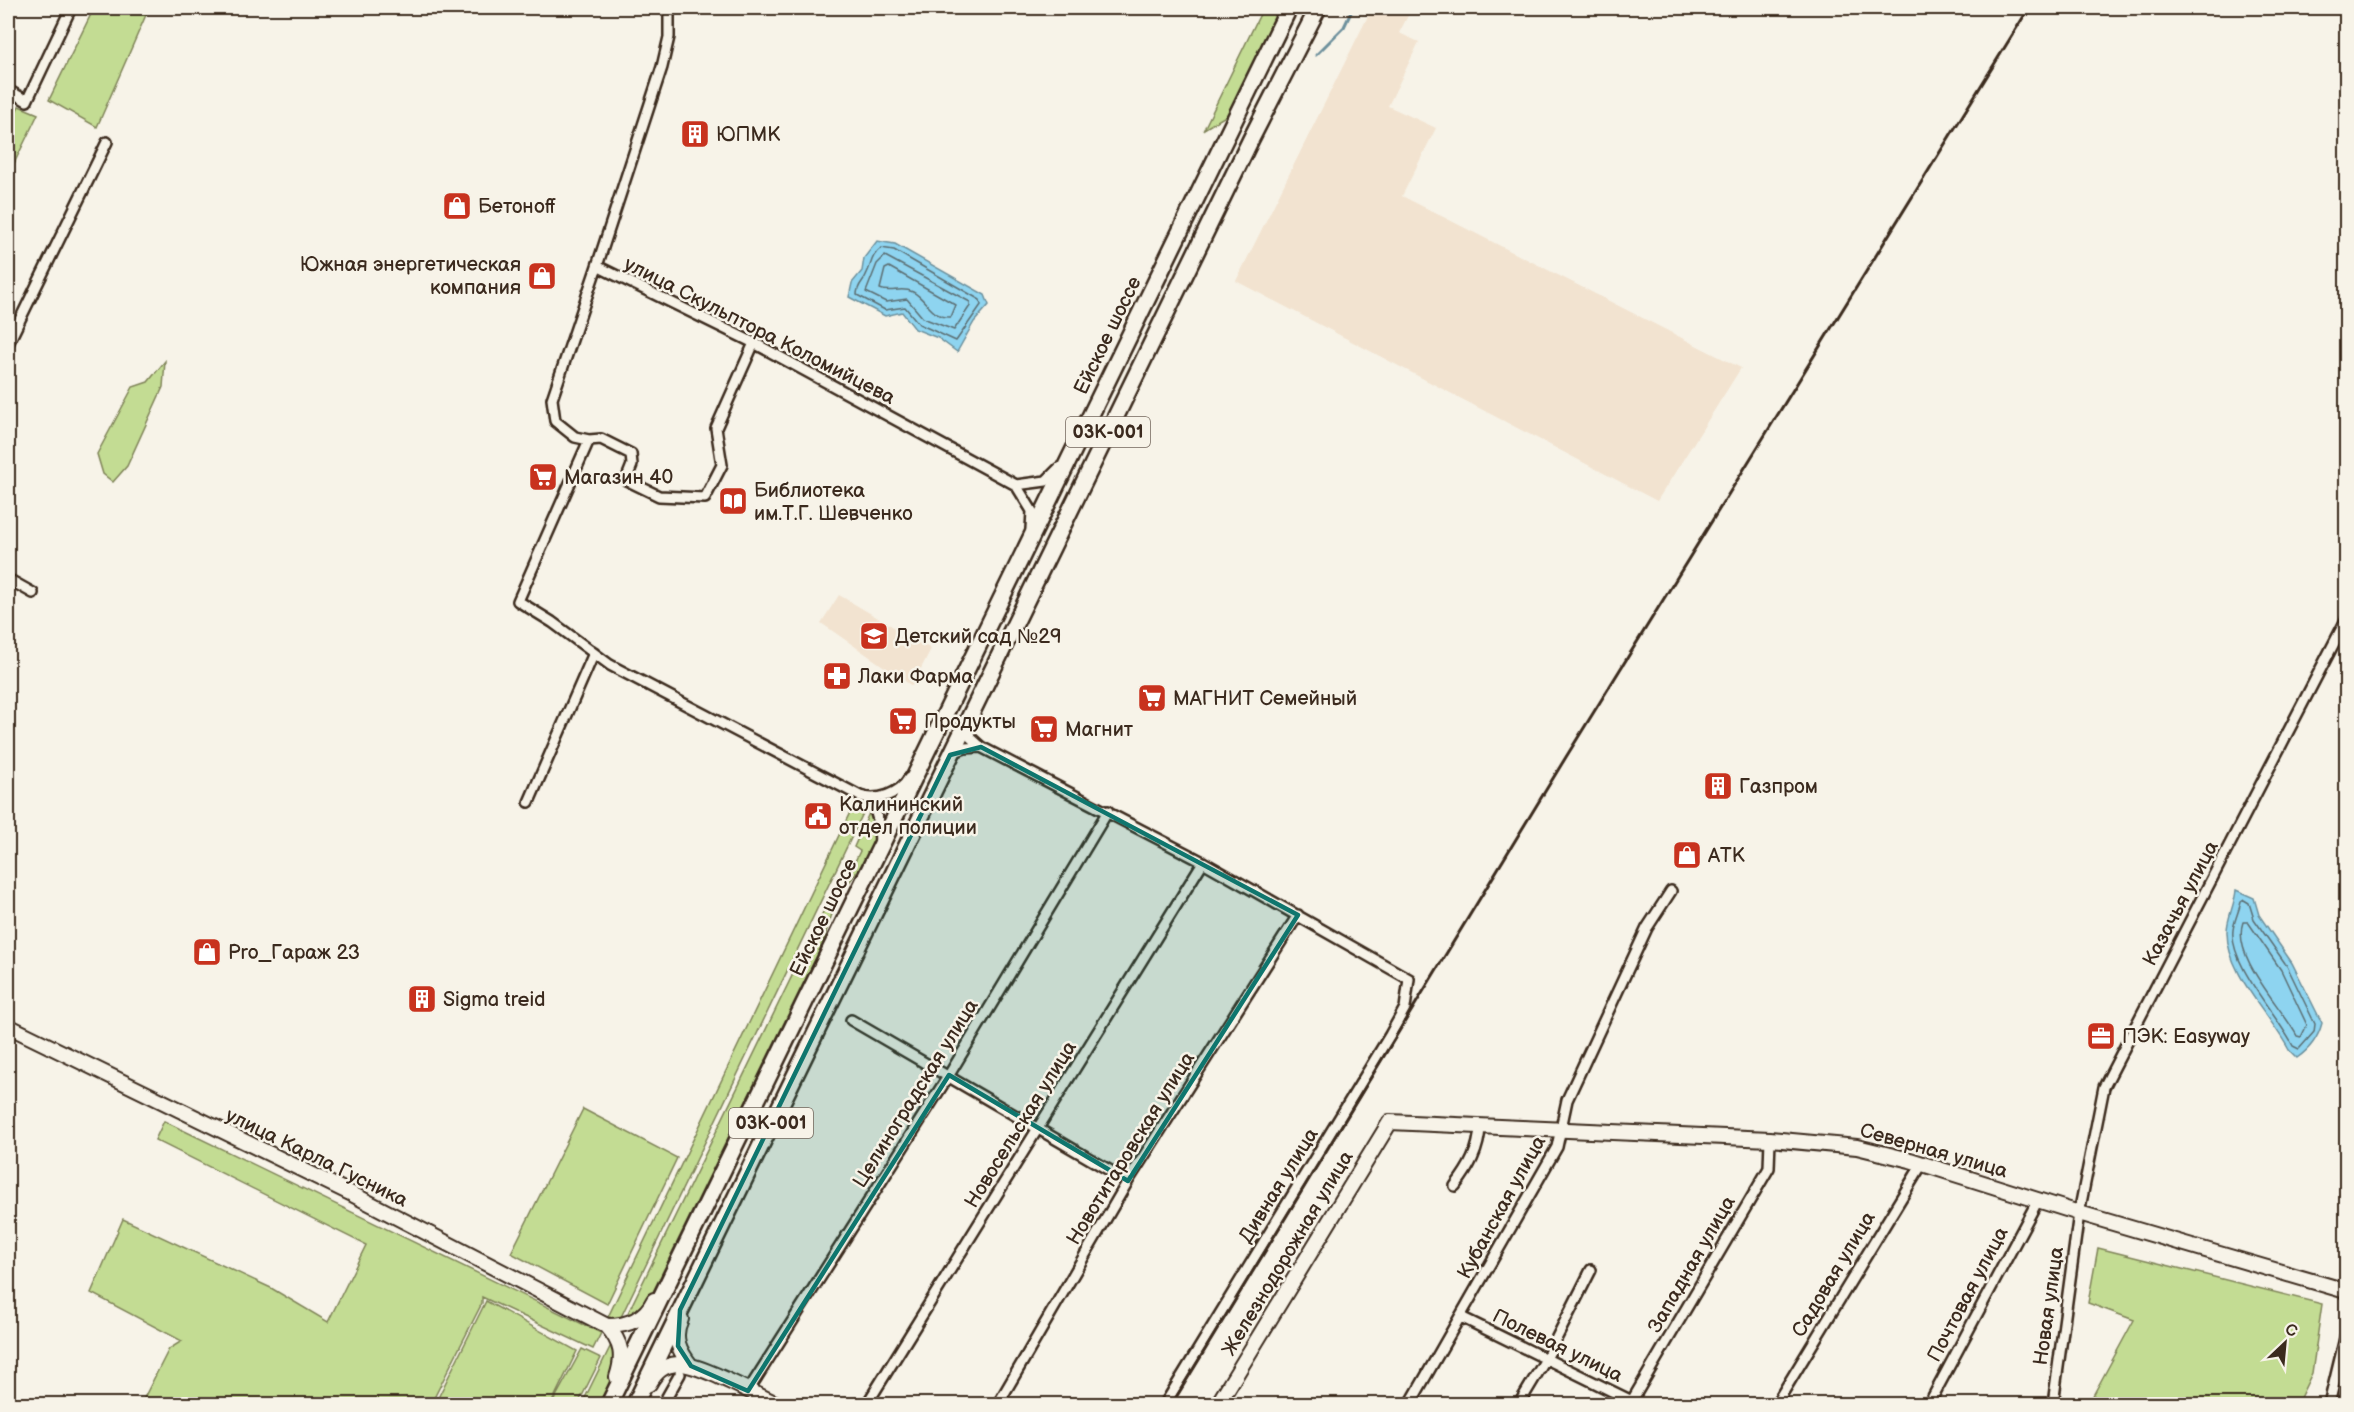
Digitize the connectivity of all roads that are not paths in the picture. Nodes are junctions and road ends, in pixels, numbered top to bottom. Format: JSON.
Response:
{"nodes":[{"id":1,"x":71,"y":8,"type":"edge"},
{"id":2,"x":669,"y":8,"type":"edge"},
{"id":3,"x":1289,"y":8,"type":"edge"},
{"id":4,"x":1318,"y":8,"type":"edge"},
{"id":5,"x":8,"y":90,"type":"edge"},
{"id":6,"x":107,"y":142,"type":"dead end"},
{"id":7,"x":597,"y":266,"type":"junction"},
{"id":8,"x":753,"y":343,"type":"junction"},
{"id":9,"x":8,"y":344,"type":"edge"},
{"id":10,"x":1080,"y":438,"type":"junction"},
{"id":11,"x":588,"y":440,"type":"junction"},
{"id":12,"x":1016,"y":485,"type":"junction"},
{"id":13,"x":1030,"y":541,"type":"junction"},
{"id":14,"x":8,"y":579,"type":"edge"},
{"id":15,"x":33,"y":593,"type":"dead end"},
{"id":16,"x":2346,"y":622,"type":"edge"},
{"id":17,"x":594,"y":653,"type":"junction"},
{"id":18,"x":966,"y":724,"type":"junction"},
{"id":19,"x":931,"y":743,"type":"junction"},
{"id":20,"x":981,"y":747,"type":"junction"},
{"id":21,"x":950,"y":755,"type":"junction"},
{"id":22,"x":872,"y":800,"type":"junction"},
{"id":23,"x":530,"y":802,"type":"dead end"},
{"id":24,"x":1108,"y":812,"type":"junction"},
{"id":25,"x":880,"y":849,"type":"junction"},
{"id":26,"x":1203,"y":862,"type":"junction"},
{"id":27,"x":1671,"y":891,"type":"dead end"},
{"id":28,"x":1298,"y":915,"type":"junction"},
{"id":29,"x":851,"y":1020,"type":"dead end"},
{"id":30,"x":8,"y":1026,"type":"edge"},
{"id":31,"x":949,"y":1075,"type":"junction"},
{"id":32,"x":1390,"y":1122,"type":"joint"},
{"id":33,"x":1480,"y":1127,"type":"junction"},
{"id":34,"x":1038,"y":1128,"type":"junction"},
{"id":35,"x":1562,"y":1130,"type":"junction"},
{"id":36,"x":1770,"y":1139,"type":"junction"},
{"id":37,"x":1922,"y":1164,"type":"junction"},
{"id":38,"x":1128,"y":1181,"type":"junction"},
{"id":39,"x":1455,"y":1186,"type":"dead end"},
{"id":40,"x":2038,"y":1200,"type":"junction"},
{"id":41,"x":2079,"y":1213,"type":"junction"},
{"id":42,"x":676,"y":1268,"type":"junction"},
{"id":43,"x":1591,"y":1270,"type":"dead end"},
{"id":44,"x":2346,"y":1291,"type":"edge"},
{"id":45,"x":680,"y":1310,"type":"junction"},
{"id":46,"x":1461,"y":1317,"type":"junction"},
{"id":47,"x":607,"y":1326,"type":"junction"},
{"id":48,"x":2346,"y":1334,"type":"edge"},
{"id":49,"x":1546,"y":1359,"type":"junction"},
{"id":50,"x":686,"y":1370,"type":"junction"},
{"id":51,"x":618,"y":1387,"type":"junction"},
{"id":52,"x":748,"y":1391,"type":"junction"},
{"id":53,"x":1633,"y":1403,"type":"edge"},
{"id":54,"x":1932,"y":1403,"type":"edge"},
{"id":55,"x":609,"y":1404,"type":"edge"},
{"id":56,"x":634,"y":1404,"type":"edge"},
{"id":57,"x":639,"y":1404,"type":"edge"},
{"id":58,"x":663,"y":1404,"type":"edge"},
{"id":59,"x":777,"y":1404,"type":"edge"},
{"id":60,"x":867,"y":1404,"type":"edge"},
{"id":61,"x":998,"y":1404,"type":"edge"},
{"id":62,"x":1165,"y":1404,"type":"edge"},
{"id":63,"x":1218,"y":1404,"type":"edge"},
{"id":64,"x":1410,"y":1404,"type":"edge"},
{"id":65,"x":1519,"y":1404,"type":"edge"},
{"id":66,"x":1776,"y":1404,"type":"edge"},
{"id":67,"x":2053,"y":1404,"type":"edge"},
{"id":68,"x":2329,"y":1404,"type":"edge"}],
"edges":[{"from":1,"to":5,"type":"street"},
{"from":2,"to":7,"type":"street","name":"улица Скульптора Коломийцева"},
{"from":3,"to":10,"type":"main road","name":"Ейское шоссе","number":"03К-001"},
{"from":4,"to":18,"type":"main road","number":"03К-001"},
{"from":6,"to":9,"type":"street"},
{"from":7,"to":8,"type":"street","name":"улица Скульптора Коломийцева"},
{"from":7,"to":11,"type":"street"},
{"from":8,"to":11,"type":"street"},
{"from":8,"to":12,"type":"street","name":"улица Скульптора Коломийцева"},
{"from":10,"to":12,"type":"street"},
{"from":10,"to":13,"type":"main road","name":"Ейское шоссе","number":"03К-001"},
{"from":11,"to":17,"type":"street"},
{"from":12,"to":13,"type":"street"},
{"from":13,"to":19,"type":"main road","name":"Ейское шоссе","number":"03К-001"},
{"from":14,"to":15,"type":"street"},
{"from":16,"to":41,"type":"street","name":"Казачья улица"},
{"from":17,"to":22,"type":"street"},
{"from":17,"to":23,"type":"street"},
{"from":18,"to":20,"type":"street"},
{"from":18,"to":21,"type":"main road","number":"03К-001"},
{"from":19,"to":22,"type":"street"},
{"from":19,"to":25,"type":"main road","name":"Ейское шоссе","number":"03К-001"},
{"from":20,"to":21,"type":"street"},
{"from":20,"to":24,"type":"street"},
{"from":21,"to":45,"type":"main road","number":"03К-001"},
{"from":22,"to":25,"type":"street"},
{"from":24,"to":26,"type":"street"},
{"from":24,"to":31,"type":"street","name":"Целиноградская улица"},
{"from":25,"to":42,"type":"main road","name":"Ейское шоссе","number":"03К-001"},
{"from":26,"to":28,"type":"street"},
{"from":26,"to":34,"type":"street","name":"Новосельская улица"},
{"from":27,"to":35,"type":"street","name":"Кубанская улица"},
{"from":28,"to":38,"type":"street","name":"Новотитаровская улица"},
{"from":28,"to":62,"type":"street","name":"Дивная улица"},
{"from":29,"to":31,"type":"street"},
{"from":30,"to":47,"type":"street","name":"улица Карла Гусника"},
{"from":31,"to":34,"type":"street"},
{"from":31,"to":52,"type":"street","name":"Целиноградская улица"},
{"from":32,"to":33,"type":"street","name":"Северная улица"},
{"from":32,"to":63,"type":"street","name":"Железнодорожная улица"},
{"from":33,"to":35,"type":"street","name":"Северная улица"},
{"from":33,"to":39,"type":"street"},
{"from":34,"to":38,"type":"street"},
{"from":34,"to":60,"type":"street","name":"Новосельская улица"},
{"from":35,"to":36,"type":"street","name":"Северная улица"},
{"from":35,"to":46,"type":"street","name":"Кубанская улица"},
{"from":36,"to":37,"type":"street","name":"Северная улица"},
{"from":36,"to":53,"type":"street","name":"Западная улица"},
{"from":37,"to":40,"type":"street","name":"Северная улица"},
{"from":37,"to":66,"type":"street","name":"Садовая улица"},
{"from":38,"to":61,"type":"street","name":"Новотитаровская улица"},
{"from":40,"to":41,"type":"street","name":"Северная улица"},
{"from":40,"to":54,"type":"street","name":"Почтовая улица"},
{"from":41,"to":44,"type":"street","name":"Северная улица"},
{"from":41,"to":67,"type":"street","name":"Новая улица"},
{"from":42,"to":47,"type":"street"},
{"from":42,"to":51,"type":"main road","name":"Ейское шоссе","number":"03К-001"},
{"from":43,"to":49,"type":"street"},
{"from":45,"to":50,"type":"street"},
{"from":45,"to":56,"type":"main road","number":"03К-001"},
{"from":46,"to":49,"type":"street","name":"Полевая улица"},
{"from":46,"to":64,"type":"street","name":"Кубанская улица"},
{"from":47,"to":51,"type":"street"},
{"from":48,"to":68,"type":"street"},
{"from":49,"to":53,"type":"street","name":"Полевая улица"},
{"from":49,"to":65,"type":"street"},
{"from":50,"to":52,"type":"street"},
{"from":50,"to":57,"type":"street"},
{"from":50,"to":58,"type":"street"},
{"from":51,"to":55,"type":"main road","name":"Ейское шоссе","number":"03К-001"},
{"from":52,"to":59,"type":"street"}]}
